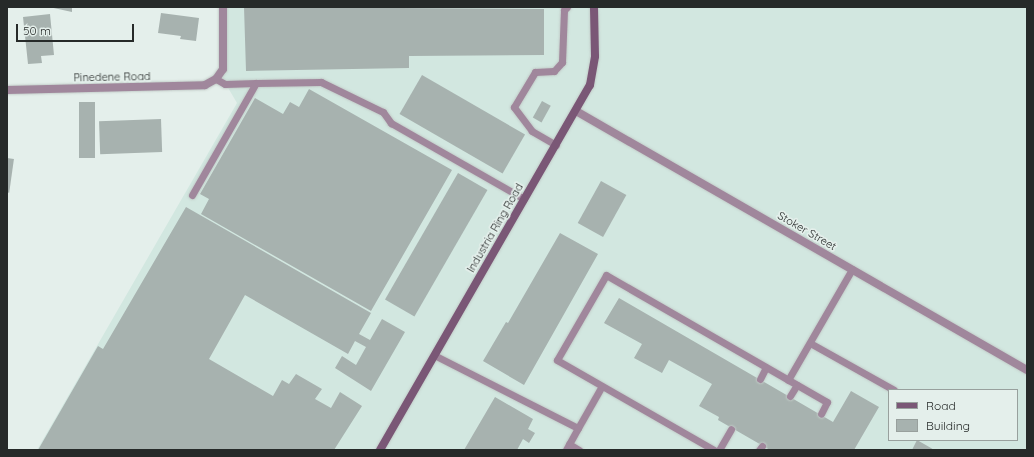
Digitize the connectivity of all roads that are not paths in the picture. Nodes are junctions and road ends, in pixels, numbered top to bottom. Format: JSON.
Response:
{"nodes":[{"id":1,"x":223,"y":7,"type":"edge"},
{"id":2,"x":567,"y":7,"type":"edge"},
{"id":3,"x":594,"y":7,"type":"edge"},
{"id":4,"x":216,"y":79,"type":"junction"},
{"id":5,"x":256,"y":83,"type":"junction"},
{"id":6,"x":7,"y":90,"type":"edge"},
{"id":7,"x":576,"y":111,"type":"junction"},
{"id":8,"x":556,"y":145,"type":"junction"},
{"id":9,"x":192,"y":195,"type":"dead end"},
{"id":10,"x":524,"y":199,"type":"junction"},
{"id":11,"x":852,"y":269,"type":"junction"},
{"id":12,"x":810,"y":343,"type":"junction"},
{"id":13,"x":434,"y":355,"type":"junction"},
{"id":14,"x":766,"y":367,"type":"junction"},
{"id":15,"x":1027,"y":370,"type":"edge"},
{"id":16,"x":760,"y":379,"type":"dead end"},
{"id":17,"x":788,"y":380,"type":"junction"},
{"id":18,"x":797,"y":385,"type":"junction"},
{"id":19,"x":602,"y":386,"type":"junction"},
{"id":20,"x":892,"y":389,"type":"edge"},
{"id":21,"x":790,"y":396,"type":"dead end"},
{"id":22,"x":821,"y":414,"type":"dead end"},
{"id":23,"x":578,"y":428,"type":"junction"},
{"id":24,"x":731,"y":430,"type":"dead end"},
{"id":25,"x":567,"y":447,"type":"edge"},
{"id":26,"x":380,"y":450,"type":"edge"},
{"id":27,"x":579,"y":450,"type":"edge"},
{"id":28,"x":714,"y":450,"type":"edge"},
{"id":29,"x":719,"y":450,"type":"edge"}],
"edges":[{"from":1,"to":4,"type":"street"},
{"from":2,"to":8,"type":"lane"},
{"from":3,"to":7,"type":"street","name":"Industria Ring Road"},
{"from":4,"to":5,"type":"lane"},
{"from":4,"to":6,"type":"street","name":"Pinedene Road"},
{"from":5,"to":9,"type":"lane"},
{"from":5,"to":10,"type":"lane"},
{"from":7,"to":8,"type":"street","name":"Industria Ring Road"},
{"from":7,"to":11,"type":"street","name":"Stoker Street"},
{"from":8,"to":10,"type":"street","name":"Industria Ring Road"},
{"from":10,"to":13,"type":"street","name":"Industria Ring Road"},
{"from":11,"to":12,"type":"lane"},
{"from":11,"to":15,"type":"street","name":"Stoker Street"},
{"from":12,"to":17,"type":"lane"},
{"from":12,"to":20,"type":"lane"},
{"from":13,"to":23,"type":"lane"},
{"from":13,"to":26,"type":"street","name":"Industria Ring Road"},
{"from":14,"to":16,"type":"lane"},
{"from":14,"to":17,"type":"lane"},
{"from":14,"to":19,"type":"lane"},
{"from":17,"to":18,"type":"lane"},
{"from":18,"to":21,"type":"lane"},
{"from":18,"to":22,"type":"lane"},
{"from":19,"to":23,"type":"lane"},
{"from":19,"to":28,"type":"lane"},
{"from":23,"to":25,"type":"lane"},
{"from":24,"to":29,"type":"lane"},
{"from":25,"to":27,"type":"lane"}]}
